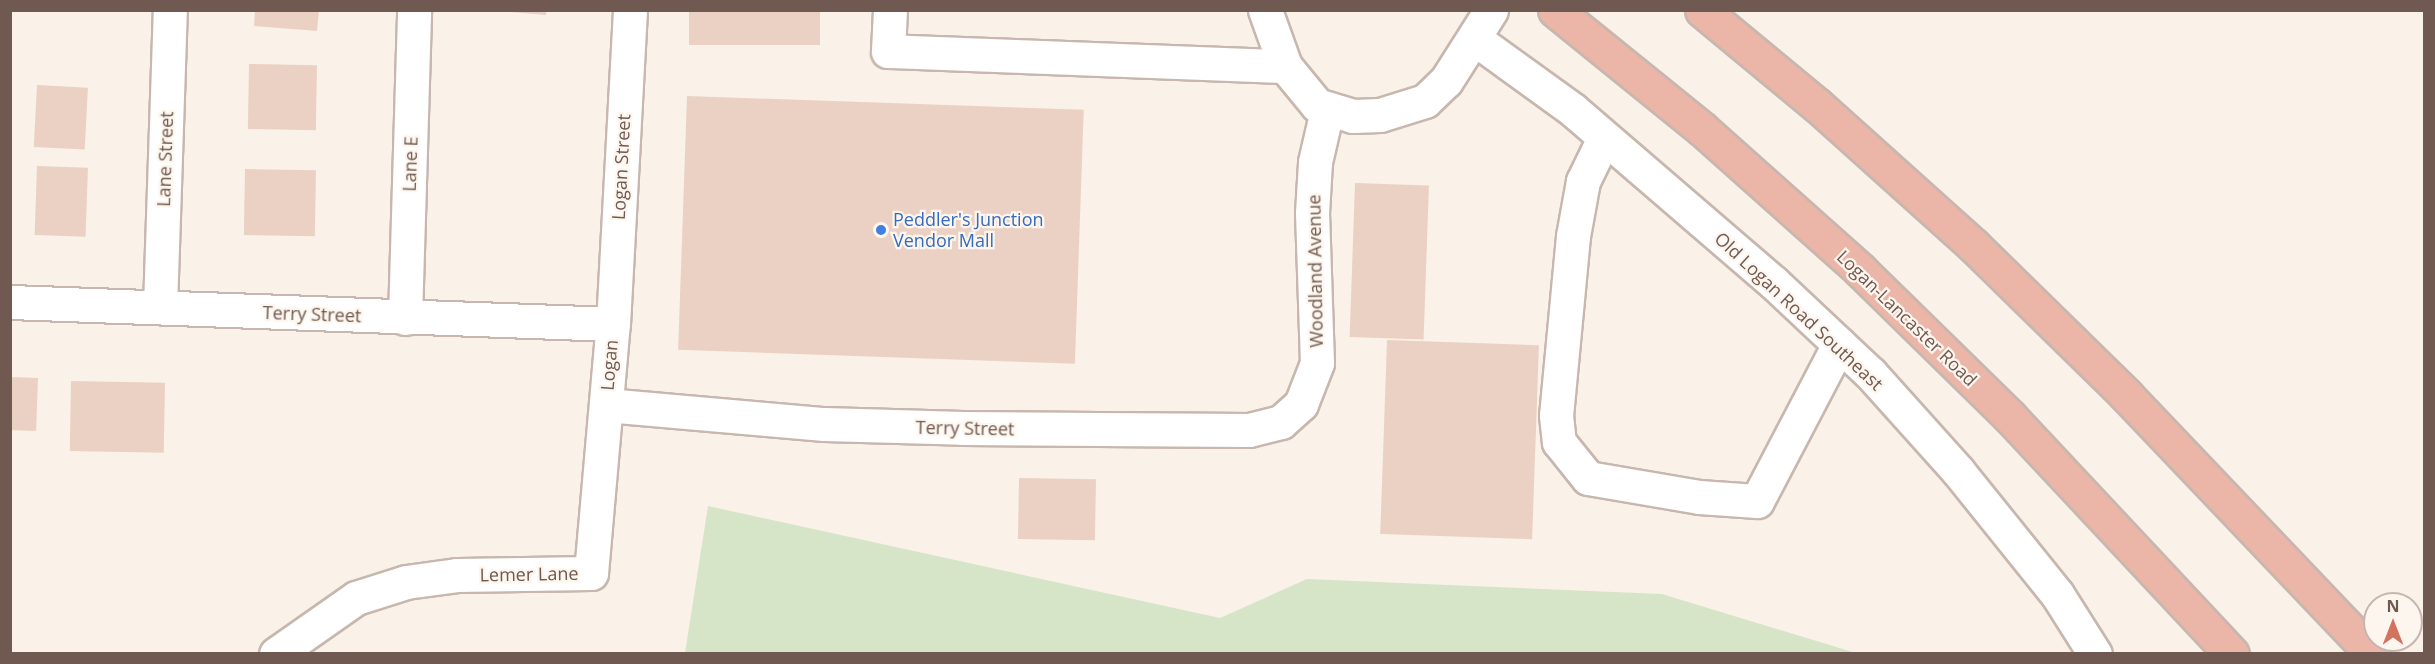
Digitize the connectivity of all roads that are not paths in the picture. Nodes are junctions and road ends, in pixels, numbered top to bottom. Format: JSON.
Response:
{"nodes":[{"id":1,"x":170,"y":10,"type":"edge"},
{"id":2,"x":414,"y":10,"type":"edge"},
{"id":3,"x":630,"y":10,"type":"edge"},
{"id":4,"x":890,"y":10,"type":"edge"},
{"id":5,"x":1265,"y":10,"type":"edge"},
{"id":6,"x":1491,"y":10,"type":"edge"},
{"id":7,"x":1555,"y":10,"type":"edge"},
{"id":8,"x":1702,"y":10,"type":"edge"},
{"id":9,"x":1475,"y":39,"type":"junction"},
{"id":10,"x":1285,"y":66,"type":"junction"},
{"id":11,"x":1327,"y":110,"type":"junction"},
{"id":12,"x":1604,"y":138,"type":"junction"},
{"id":13,"x":10,"y":302,"type":"edge"},
{"id":14,"x":160,"y":307,"type":"junction"},
{"id":15,"x":405,"y":318,"type":"junction"},
{"id":16,"x":613,"y":324,"type":"junction"},
{"id":17,"x":1839,"y":344,"type":"junction"},
{"id":18,"x":606,"y":405,"type":"junction"},
{"id":19,"x":1281,"y":422,"type":"joint"},
{"id":20,"x":276,"y":654,"type":"edge"},
{"id":21,"x":2095,"y":654,"type":"edge"},
{"id":22,"x":2232,"y":654,"type":"edge"},
{"id":23,"x":2373,"y":654,"type":"edge"}],
"edges":[{"from":1,"to":14,"type":"street","name":"Lane Street"},
{"from":2,"to":15,"type":"street","name":"Lane E"},
{"from":3,"to":16,"type":"street","name":"Logan Street"},
{"from":4,"to":10,"type":"street"},
{"from":5,"to":10,"type":"street"},
{"from":6,"to":9,"type":"street"},
{"from":7,"to":22,"type":"highway","name":"Logan-Lancaster Road"},
{"from":8,"to":23,"type":"highway"},
{"from":9,"to":11,"type":"street"},
{"from":9,"to":12,"type":"street","name":"Old Logan Road Southeast"},
{"from":10,"to":11,"type":"street"},
{"from":11,"to":19,"type":"street","name":"Woodland Avenue"},
{"from":12,"to":17,"type":"street","name":"Old Logan Road Southeast"},
{"from":12,"to":17,"type":"street"},
{"from":13,"to":14,"type":"street","name":"Terry Street"},
{"from":14,"to":15,"type":"street","name":"Terry Street"},
{"from":15,"to":16,"type":"street","name":"Terry Street"},
{"from":16,"to":18,"type":"street","name":"Logan"},
{"from":17,"to":21,"type":"street","name":"Old Logan Road Southeast"},
{"from":18,"to":19,"type":"street","name":"Terry Street"},
{"from":18,"to":20,"type":"street","name":"Lemer Lane"}]}
